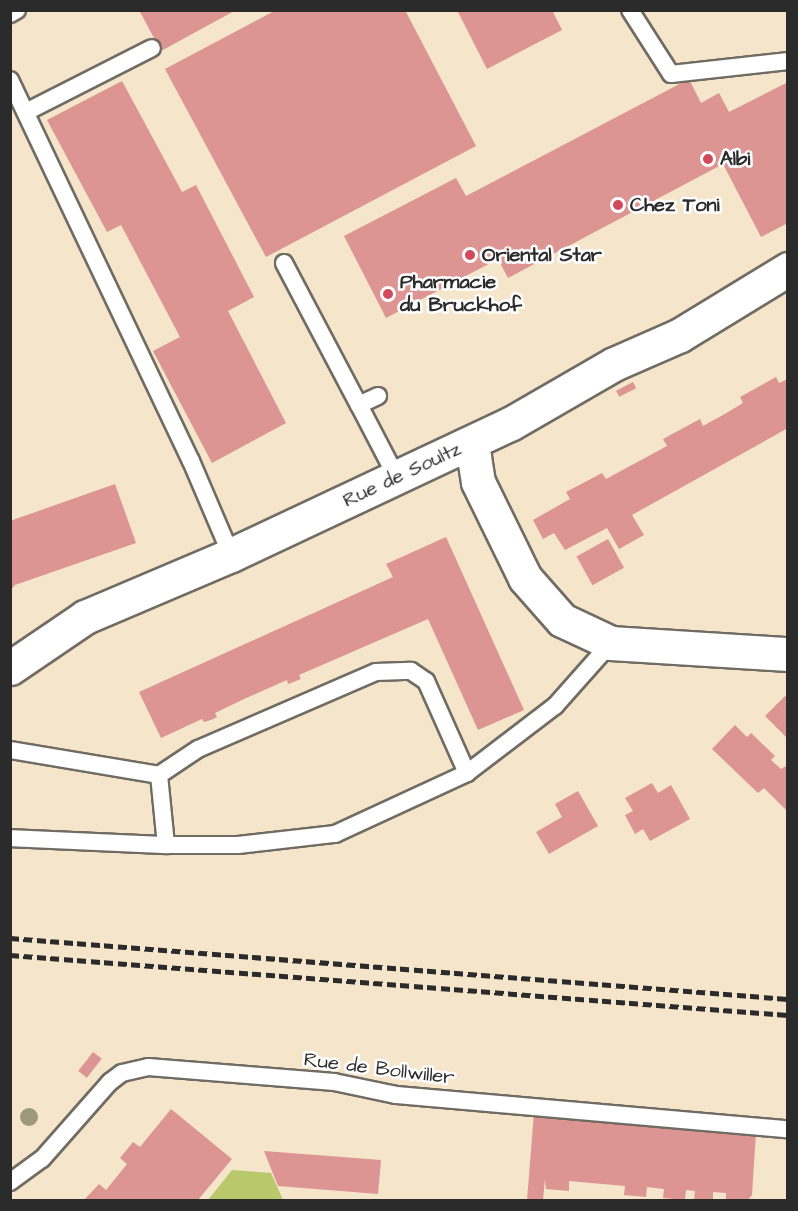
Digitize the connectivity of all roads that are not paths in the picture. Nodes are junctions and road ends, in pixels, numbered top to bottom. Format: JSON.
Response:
{"nodes":[{"id":1,"x":17,"y":10,"type":"edge"},
{"id":2,"x":630,"y":10,"type":"edge"},
{"id":3,"x":10,"y":14,"type":"edge"},
{"id":4,"x":152,"y":48,"type":"dead end"},
{"id":5,"x":788,"y":61,"type":"edge"},
{"id":6,"x":10,"y":80,"type":"edge"},
{"id":7,"x":26,"y":112,"type":"junction"},
{"id":8,"x":284,"y":263,"type":"dead end"},
{"id":9,"x":788,"y":269,"type":"edge"},
{"id":10,"x":378,"y":396,"type":"dead end"},
{"id":11,"x":359,"y":405,"type":"junction"},
{"id":12,"x":462,"y":447,"type":"junction"},
{"id":13,"x":398,"y":478,"type":"junction"},
{"id":14,"x":231,"y":555,"type":"junction"},
{"id":15,"x":611,"y":643,"type":"junction"},
{"id":16,"x":788,"y":654,"type":"edge"},
{"id":17,"x":10,"y":668,"type":"edge"},
{"id":18,"x":10,"y":750,"type":"edge"},
{"id":19,"x":467,"y":773,"type":"junction"},
{"id":20,"x":159,"y":775,"type":"junction"},
{"id":21,"x":10,"y":838,"type":"edge"},
{"id":22,"x":166,"y":844,"type":"junction"},
{"id":23,"x":788,"y":1130,"type":"edge"},
{"id":24,"x":10,"y":1182,"type":"edge"}],
"edges":[{"from":1,"to":3,"type":"lane"},
{"from":2,"to":5,"type":"lane"},
{"from":4,"to":7,"type":"lane"},
{"from":6,"to":7,"type":"lane"},
{"from":7,"to":14,"type":"lane"},
{"from":8,"to":11,"type":"lane"},
{"from":9,"to":12,"type":"street","name":"Rue de Soultz"},
{"from":10,"to":11,"type":"lane"},
{"from":11,"to":13,"type":"lane"},
{"from":12,"to":13,"type":"street","name":"Rue de Soultz"},
{"from":12,"to":15,"type":"street"},
{"from":13,"to":14,"type":"street","name":"Rue de Soultz"},
{"from":14,"to":17,"type":"street","name":"Rue de Soultz"},
{"from":15,"to":16,"type":"street"},
{"from":15,"to":19,"type":"lane"},
{"from":18,"to":20,"type":"lane"},
{"from":19,"to":20,"type":"lane"},
{"from":19,"to":22,"type":"lane"},
{"from":20,"to":22,"type":"lane"},
{"from":21,"to":22,"type":"lane"},
{"from":23,"to":24,"type":"lane","name":"Rue de Bollwiller"}]}
